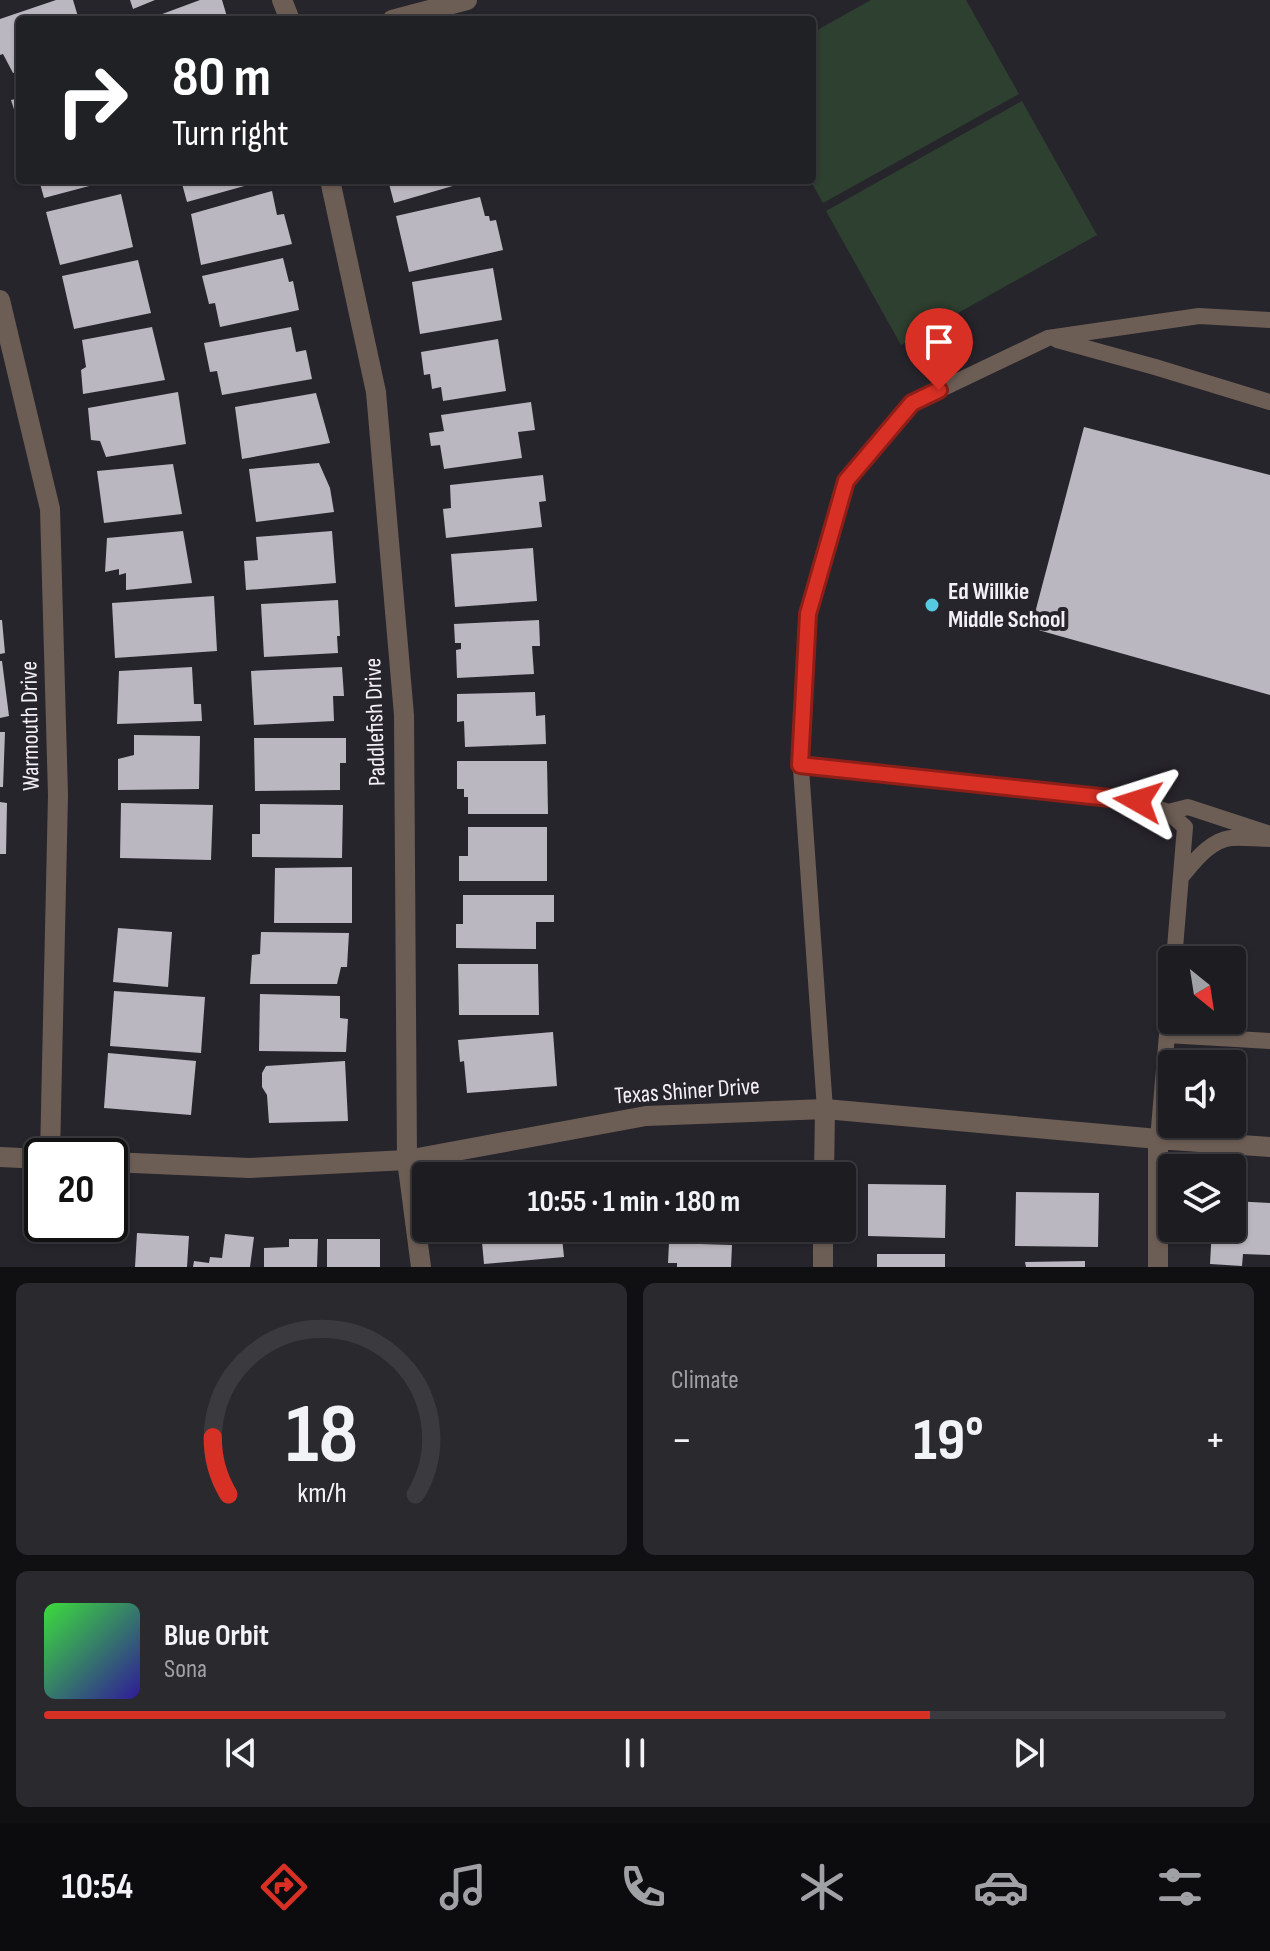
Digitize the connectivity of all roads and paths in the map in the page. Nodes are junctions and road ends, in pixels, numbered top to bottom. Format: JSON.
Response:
{"nodes":[{"id":1,"x":467,"y":0,"type":"edge"},
{"id":2,"x":407,"y":16,"type":"edge"},
{"id":3,"x":331,"y":184,"type":"edge"},
{"id":4,"x":0,"y":300,"type":"edge"},
{"id":5,"x":1270,"y":320,"type":"edge"},
{"id":6,"x":1048,"y":338,"type":"junction"},
{"id":7,"x":1270,"y":402,"type":"edge"},
{"id":8,"x":800,"y":765,"type":"junction"},
{"id":9,"x":1168,"y":812,"type":"junction"},
{"id":10,"x":1270,"y":836,"type":"edge"},
{"id":11,"x":1181,"y":877,"type":"junction"},
{"id":12,"x":1175,"y":946,"type":"edge"},
{"id":13,"x":1167,"y":1035,"type":"joint"},
{"id":14,"x":1270,"y":1041,"type":"edge"},
{"id":15,"x":825,"y":1109,"type":"junction"},
{"id":16,"x":50,"y":1138,"type":"edge"},
{"id":17,"x":1158,"y":1139,"type":"junction"},
{"id":18,"x":1270,"y":1147,"type":"edge"},
{"id":19,"x":0,"y":1157,"type":"edge"},
{"id":20,"x":24,"y":1158,"type":"edge"},
{"id":21,"x":407,"y":1160,"type":"junction"},
{"id":22,"x":824,"y":1162,"type":"edge"},
{"id":23,"x":128,"y":1163,"type":"edge"},
{"id":24,"x":823,"y":1242,"type":"edge"},
{"id":25,"x":421,"y":1267,"type":"edge"},
{"id":26,"x":823,"y":1267,"type":"edge"},
{"id":27,"x":1158,"y":1267,"type":"edge"}],
"edges":[{"from":1,"to":2,"type":"street"},
{"from":3,"to":21,"type":"street","name":"Paddlefish Drive"},
{"from":4,"to":16,"type":"street","name":"Warmouth Drive"},
{"from":5,"to":6,"type":"lane"},
{"from":6,"to":7,"type":"lane"},
{"from":6,"to":8,"type":"lane"},
{"from":8,"to":9,"type":"lane"},
{"from":8,"to":15,"type":"lane"},
{"from":9,"to":10,"type":"lane"},
{"from":9,"to":11,"type":"lane"},
{"from":10,"to":11,"type":"lane"},
{"from":11,"to":12,"type":"lane"},
{"from":13,"to":14,"type":"lane"},
{"from":13,"to":17,"type":"lane"},
{"from":15,"to":17,"type":"street","name":"Texas Shiner Drive"},
{"from":15,"to":21,"type":"street","name":"Texas Shiner Drive"},
{"from":15,"to":22,"type":"street"},
{"from":17,"to":18,"type":"street","name":"Texas Shiner Drive"},
{"from":17,"to":27,"type":"street"},
{"from":19,"to":20,"type":"street"},
{"from":21,"to":23,"type":"street","name":"Texas Shiner Drive"},
{"from":21,"to":25,"type":"street","name":"Paddlefish Drive"},
{"from":24,"to":26,"type":"street"}]}
